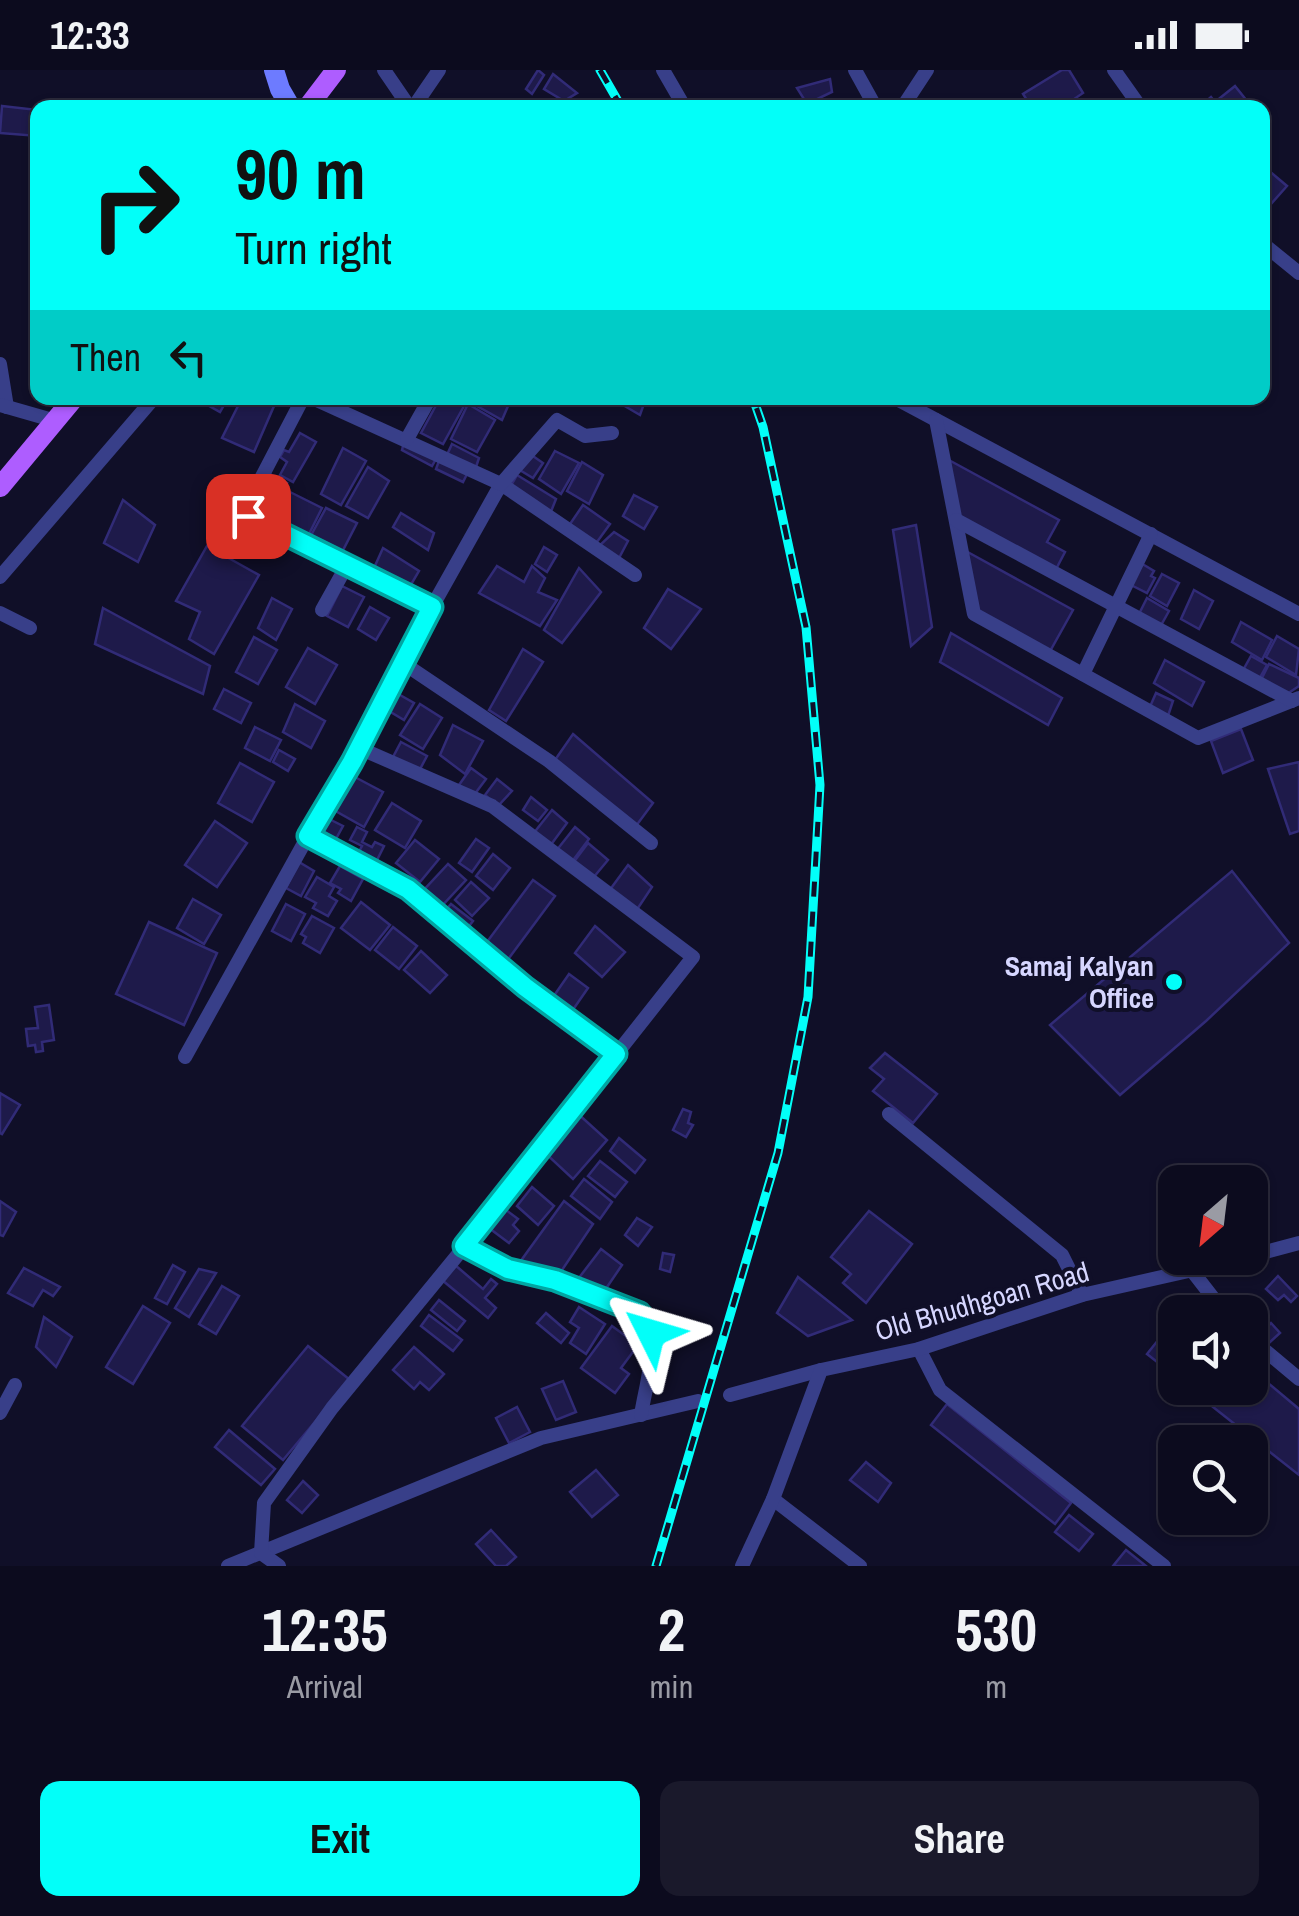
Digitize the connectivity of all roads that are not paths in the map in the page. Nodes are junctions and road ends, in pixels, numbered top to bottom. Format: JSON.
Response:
{"nodes":[{"id":1,"x":274,"y":70,"type":"edge"},
{"id":2,"x":336,"y":70,"type":"edge"},
{"id":3,"x":384,"y":70,"type":"edge"},
{"id":4,"x":439,"y":70,"type":"edge"},
{"id":5,"x":663,"y":70,"type":"edge"},
{"id":6,"x":855,"y":70,"type":"edge"},
{"id":7,"x":927,"y":70,"type":"edge"},
{"id":8,"x":1114,"y":70,"type":"edge"},
{"id":9,"x":286,"y":100,"type":"edge"},
{"id":10,"x":313,"y":100,"type":"edge"},
{"id":11,"x":406,"y":100,"type":"edge"},
{"id":12,"x":418,"y":100,"type":"edge"},
{"id":13,"x":680,"y":100,"type":"edge"},
{"id":14,"x":872,"y":100,"type":"edge"},
{"id":15,"x":907,"y":100,"type":"edge"},
{"id":16,"x":1135,"y":100,"type":"edge"},
{"id":17,"x":1270,"y":250,"type":"edge"},
{"id":18,"x":1299,"y":274,"type":"edge"},
{"id":19,"x":0,"y":364,"type":"edge"},
{"id":20,"x":69,"y":405,"type":"edge"},
{"id":21,"x":148,"y":405,"type":"edge"},
{"id":22,"x":299,"y":405,"type":"edge"},
{"id":23,"x":328,"y":405,"type":"edge"},
{"id":24,"x":426,"y":405,"type":"edge"},
{"id":25,"x":907,"y":405,"type":"edge"},
{"id":26,"x":3,"y":406,"type":"edge"},
{"id":27,"x":936,"y":420,"type":"junction"},
{"id":28,"x":56,"y":421,"type":"junction"},
{"id":29,"x":612,"y":433,"type":"dead end"},
{"id":30,"x":407,"y":439,"type":"junction"},
{"id":31,"x":501,"y":484,"type":"junction"},
{"id":32,"x":0,"y":487,"type":"edge"},
{"id":33,"x":956,"y":520,"type":"junction"},
{"id":34,"x":1151,"y":534,"type":"junction"},
{"id":35,"x":346,"y":567,"type":"junction"},
{"id":36,"x":636,"y":574,"type":"dead end"},
{"id":37,"x":0,"y":577,"type":"edge"},
{"id":38,"x":1116,"y":606,"type":"junction"},
{"id":39,"x":432,"y":607,"type":"junction"},
{"id":40,"x":322,"y":610,"type":"dead end"},
{"id":41,"x":0,"y":613,"type":"edge"},
{"id":42,"x":1299,"y":614,"type":"edge"},
{"id":43,"x":30,"y":628,"type":"dead end"},
{"id":44,"x":403,"y":663,"type":"junction"},
{"id":45,"x":1083,"y":674,"type":"junction"},
{"id":46,"x":1295,"y":699,"type":"edge"},
{"id":47,"x":359,"y":748,"type":"junction"},
{"id":48,"x":308,"y":836,"type":"junction"},
{"id":49,"x":651,"y":843,"type":"dead end"},
{"id":50,"x":616,"y":1054,"type":"junction"},
{"id":51,"x":185,"y":1057,"type":"dead end"},
{"id":52,"x":890,"y":1114,"type":"dead end"},
{"id":53,"x":1299,"y":1243,"type":"edge"},
{"id":54,"x":464,"y":1246,"type":"junction"},
{"id":55,"x":1268,"y":1252,"type":"edge"},
{"id":56,"x":1179,"y":1275,"type":"edge"},
{"id":57,"x":1195,"y":1275,"type":"edge"},
{"id":58,"x":1211,"y":1295,"type":"edge"},
{"id":59,"x":1082,"y":1296,"type":"junction"},
{"id":60,"x":919,"y":1350,"type":"junction"},
{"id":61,"x":1268,"y":1353,"type":"edge"},
{"id":62,"x":821,"y":1370,"type":"junction"},
{"id":63,"x":1299,"y":1379,"type":"edge"},
{"id":64,"x":15,"y":1385,"type":"dead end"},
{"id":65,"x":730,"y":1395,"type":"dead end"},
{"id":66,"x":698,"y":1401,"type":"dead end"},
{"id":67,"x":0,"y":1413,"type":"edge"},
{"id":68,"x":641,"y":1415,"type":"junction"},
{"id":69,"x":773,"y":1499,"type":"junction"},
{"id":70,"x":261,"y":1553,"type":"junction"},
{"id":71,"x":228,"y":1566,"type":"edge"},
{"id":72,"x":278,"y":1566,"type":"edge"},
{"id":73,"x":742,"y":1566,"type":"edge"},
{"id":74,"x":860,"y":1566,"type":"edge"},
{"id":75,"x":1164,"y":1566,"type":"edge"}],
"edges":[{"from":1,"to":9,"type":"street"},
{"from":2,"to":10,"type":"main road"},
{"from":3,"to":11,"type":"street"},
{"from":4,"to":12,"type":"street"},
{"from":5,"to":13,"type":"street"},
{"from":6,"to":14,"type":"street"},
{"from":7,"to":15,"type":"street"},
{"from":8,"to":16,"type":"street"},
{"from":17,"to":18,"type":"street"},
{"from":19,"to":26,"type":"street"},
{"from":20,"to":28,"type":"main road"},
{"from":21,"to":37,"type":"street"},
{"from":22,"to":35,"type":"street"},
{"from":23,"to":30,"type":"street"},
{"from":24,"to":30,"type":"street"},
{"from":25,"to":27,"type":"street"},
{"from":26,"to":28,"type":"street"},
{"from":27,"to":33,"type":"street"},
{"from":27,"to":34,"type":"street"},
{"from":28,"to":32,"type":"main road"},
{"from":29,"to":31,"type":"street"},
{"from":30,"to":31,"type":"street"},
{"from":31,"to":36,"type":"street"},
{"from":31,"to":39,"type":"street"},
{"from":33,"to":38,"type":"street"},
{"from":33,"to":45,"type":"street"},
{"from":34,"to":38,"type":"street"},
{"from":34,"to":42,"type":"street"},
{"from":35,"to":39,"type":"street"},
{"from":35,"to":40,"type":"street"},
{"from":38,"to":45,"type":"street"},
{"from":38,"to":46,"type":"street"},
{"from":39,"to":44,"type":"street"},
{"from":41,"to":43,"type":"street"},
{"from":44,"to":47,"type":"street"},
{"from":44,"to":49,"type":"street"},
{"from":45,"to":46,"type":"street"},
{"from":47,"to":48,"type":"street"},
{"from":47,"to":50,"type":"street"},
{"from":48,"to":50,"type":"street"},
{"from":48,"to":51,"type":"street"},
{"from":50,"to":54,"type":"street"},
{"from":52,"to":59,"type":"street"},
{"from":53,"to":55,"type":"street","name":"Old Bhudhgoan Road"},
{"from":54,"to":68,"type":"street"},
{"from":54,"to":70,"type":"street"},
{"from":56,"to":59,"type":"street","name":"Old Bhudhgoan Road"},
{"from":57,"to":58,"type":"street"},
{"from":59,"to":60,"type":"street","name":"Old Bhudhgoan Road"},
{"from":60,"to":62,"type":"street","name":"Old Bhudhgoan Road"},
{"from":60,"to":75,"type":"street"},
{"from":61,"to":63,"type":"street"},
{"from":62,"to":65,"type":"street","name":"Old Bhudhgoan Road"},
{"from":62,"to":69,"type":"street"},
{"from":64,"to":67,"type":"street"},
{"from":66,"to":68,"type":"street"},
{"from":68,"to":70,"type":"street"},
{"from":69,"to":73,"type":"street"},
{"from":69,"to":74,"type":"street"},
{"from":70,"to":71,"type":"street"},
{"from":70,"to":72,"type":"street"}]}
